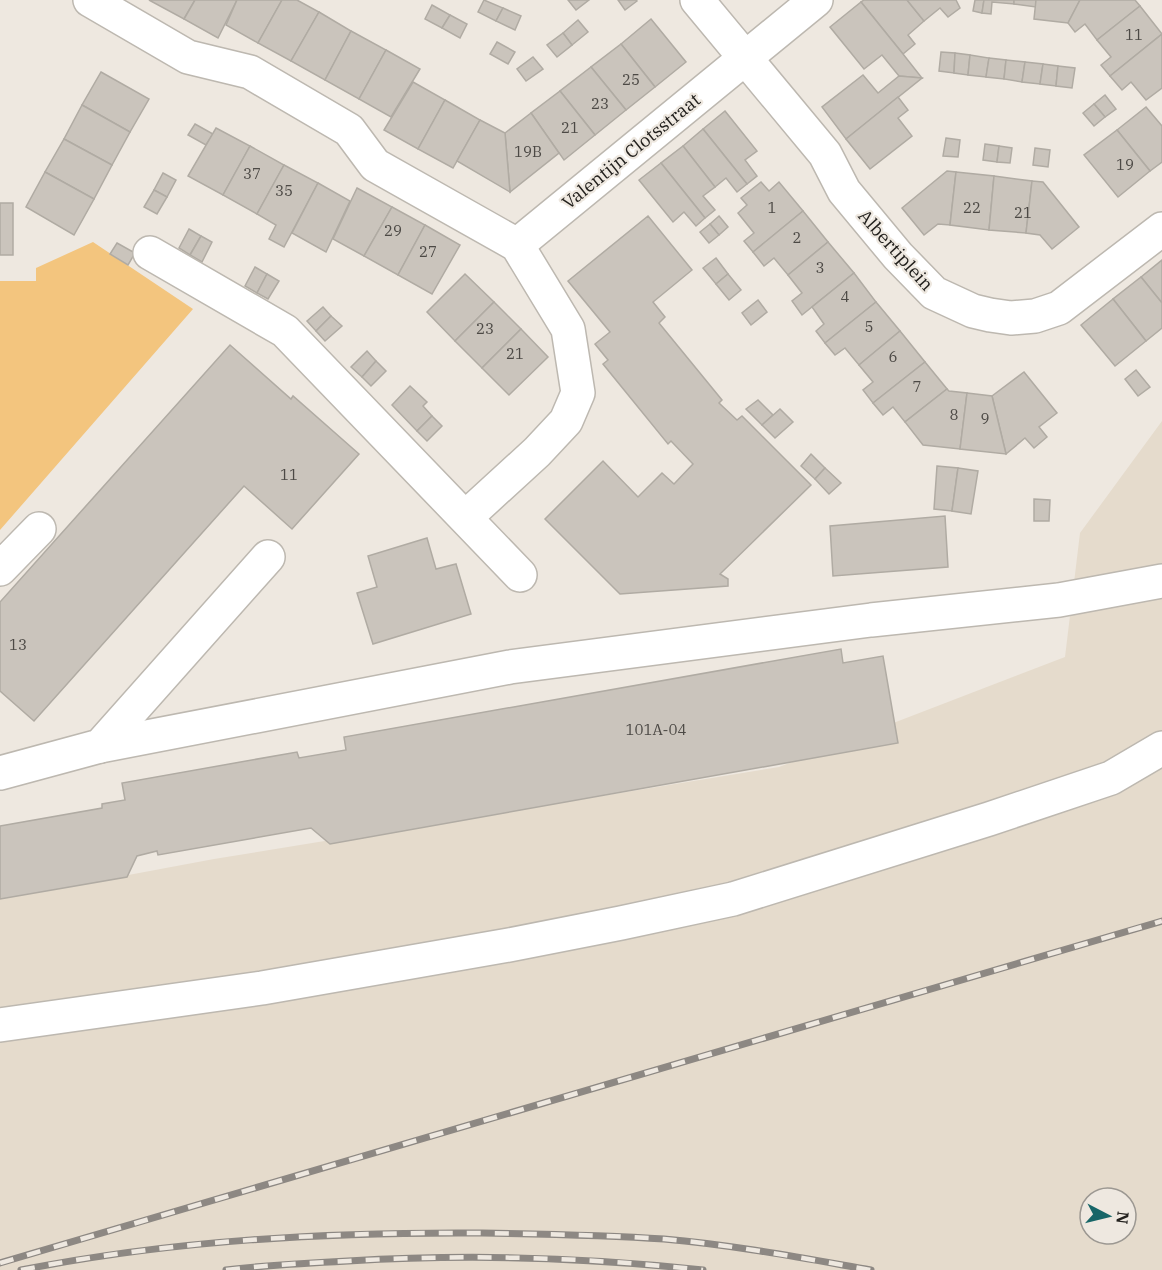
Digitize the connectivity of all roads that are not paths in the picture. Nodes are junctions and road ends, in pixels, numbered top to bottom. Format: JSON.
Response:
{"nodes":[{"id":1,"x":90,"y":0,"type":"edge"},
{"id":2,"x":697,"y":0,"type":"edge"},
{"id":3,"x":816,"y":0,"type":"edge"},
{"id":4,"x":745,"y":58,"type":"junction"},
{"id":5,"x":1162,"y":229,"type":"edge"},
{"id":6,"x":517,"y":245,"type":"junction"},
{"id":7,"x":150,"y":253,"type":"dead end"},
{"id":8,"x":466,"y":518,"type":"junction"},
{"id":9,"x":39,"y":529,"type":"dead end"},
{"id":10,"x":268,"y":557,"type":"dead end"},
{"id":11,"x":0,"y":569,"type":"edge"},
{"id":12,"x":520,"y":575,"type":"dead end"},
{"id":13,"x":1162,"y":580,"type":"edge"},
{"id":14,"x":100,"y":746,"type":"junction"},
{"id":15,"x":1162,"y":748,"type":"edge"},
{"id":16,"x":0,"y":773,"type":"edge"},
{"id":17,"x":0,"y":1025,"type":"edge"}],
"edges":[{"from":1,"to":6,"type":"street"},
{"from":2,"to":4,"type":"street","name":"Albertiplein"},
{"from":3,"to":4,"type":"street","name":"Valentijn Clotsstraat"},
{"from":4,"to":5,"type":"street","name":"Albertiplein"},
{"from":4,"to":6,"type":"street","name":"Valentijn Clotsstraat"},
{"from":6,"to":8,"type":"street"},
{"from":7,"to":8,"type":"street"},
{"from":8,"to":12,"type":"street"},
{"from":9,"to":11,"type":"street"},
{"from":10,"to":14,"type":"street"},
{"from":13,"to":14,"type":"street"},
{"from":14,"to":16,"type":"street"},
{"from":15,"to":17,"type":"street"}]}
